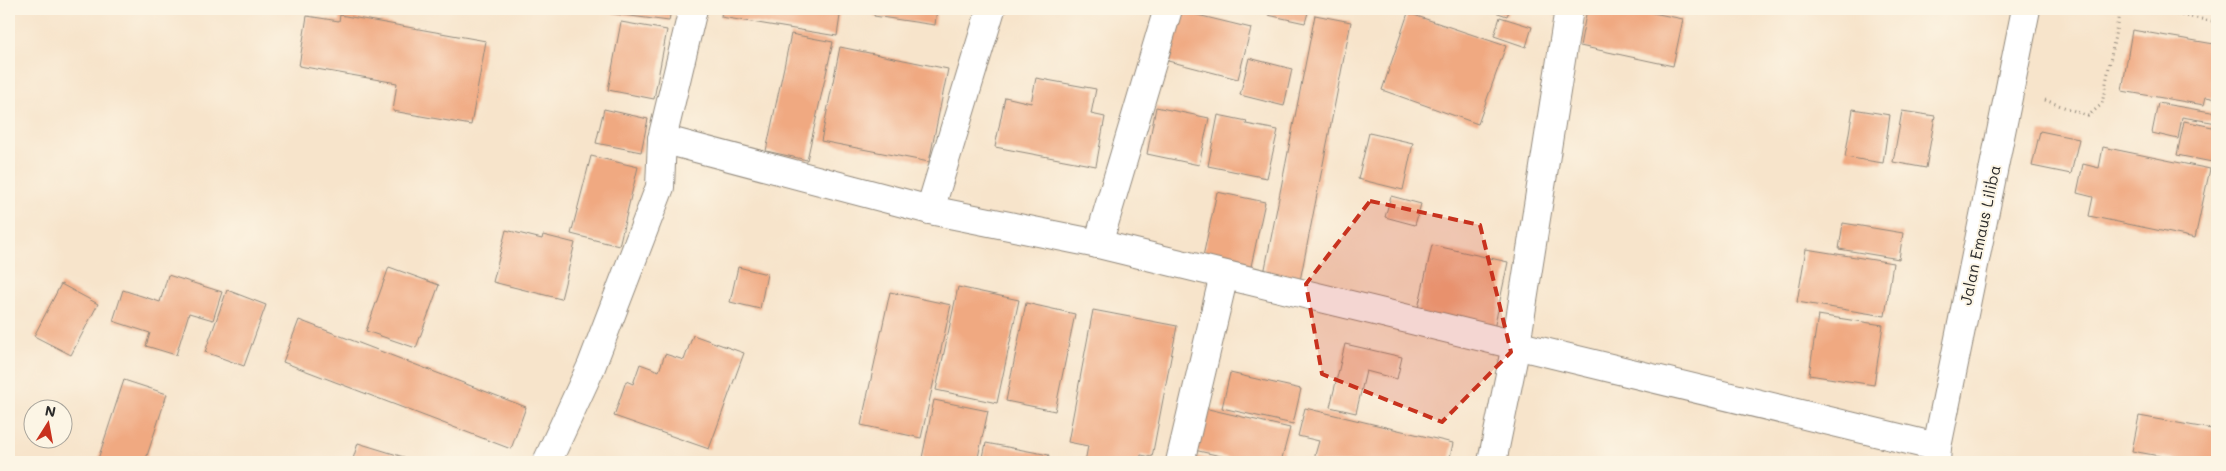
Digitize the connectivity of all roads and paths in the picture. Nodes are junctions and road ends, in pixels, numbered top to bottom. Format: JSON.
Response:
{"nodes":[{"id":1,"x":693,"y":9,"type":"edge"},
{"id":2,"x":991,"y":9,"type":"edge"},
{"id":3,"x":1168,"y":9,"type":"edge"},
{"id":4,"x":1570,"y":9,"type":"edge"},
{"id":5,"x":2026,"y":9,"type":"edge"},
{"id":6,"x":2120,"y":9,"type":"edge"},
{"id":7,"x":2147,"y":9,"type":"edge"},
{"id":8,"x":2217,"y":22,"type":"edge"},
{"id":9,"x":2010,"y":87,"type":"junction"},
{"id":10,"x":662,"y":139,"type":"junction"},
{"id":11,"x":930,"y":210,"type":"junction"},
{"id":12,"x":1098,"y":244,"type":"junction"},
{"id":13,"x":1224,"y":275,"type":"junction"},
{"id":14,"x":1516,"y":345,"type":"junction"},
{"id":15,"x":1937,"y":454,"type":"edge"},
{"id":16,"x":547,"y":462,"type":"edge"},
{"id":17,"x":1180,"y":462,"type":"edge"},
{"id":18,"x":1492,"y":462,"type":"edge"}],
"edges":[{"from":1,"to":10,"type":"street"},
{"from":2,"to":11,"type":"street"},
{"from":3,"to":12,"type":"street"},
{"from":4,"to":14,"type":"street"},
{"from":5,"to":9,"type":"street","name":"Jalan Emaus Liliba"},
{"from":6,"to":9,"type":"path"},
{"from":7,"to":8,"type":"path"},
{"from":9,"to":15,"type":"street","name":"Jalan Emaus Liliba"},
{"from":10,"to":11,"type":"street"},
{"from":10,"to":16,"type":"street"},
{"from":11,"to":12,"type":"street"},
{"from":12,"to":13,"type":"street"},
{"from":13,"to":14,"type":"street"},
{"from":13,"to":17,"type":"street"},
{"from":14,"to":15,"type":"street"},
{"from":14,"to":18,"type":"street"}]}
